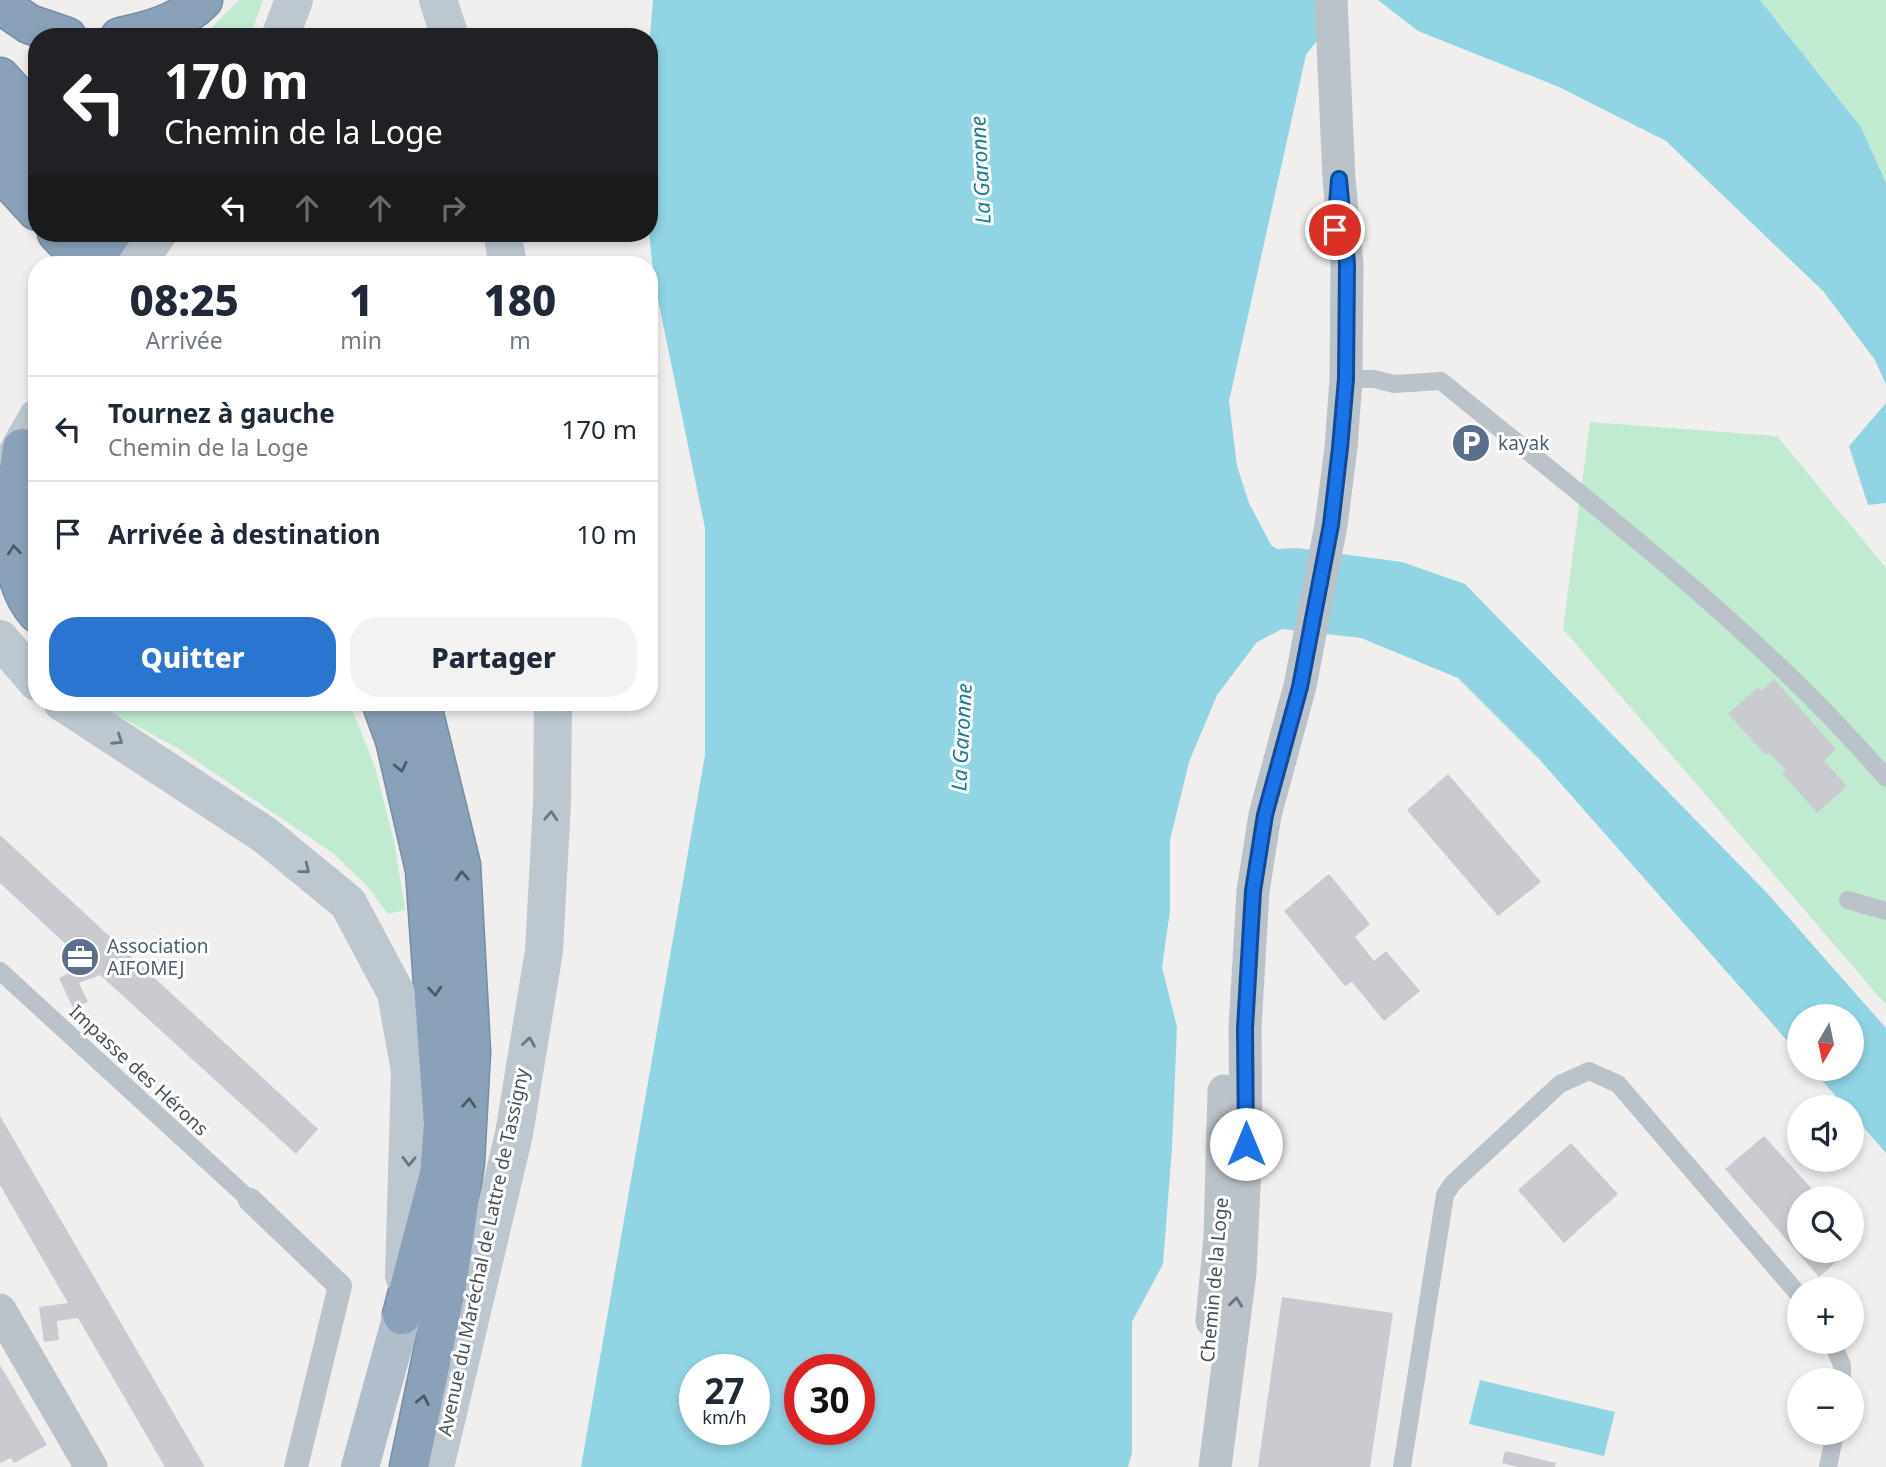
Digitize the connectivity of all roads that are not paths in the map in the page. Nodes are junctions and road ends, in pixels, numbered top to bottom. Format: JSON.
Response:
{"nodes":[{"id":1,"x":204,"y":0,"type":"edge"},
{"id":2,"x":294,"y":0,"type":"edge"},
{"id":3,"x":438,"y":0,"type":"edge"},
{"id":4,"x":1331,"y":0,"type":"edge"},
{"id":5,"x":0,"y":4,"type":"edge"},
{"id":6,"x":41,"y":28,"type":"edge"},
{"id":7,"x":156,"y":28,"type":"edge"},
{"id":8,"x":284,"y":28,"type":"edge"},
{"id":9,"x":447,"y":28,"type":"edge"},
{"id":10,"x":0,"y":77,"type":"edge"},
{"id":11,"x":28,"y":108,"type":"edge"},
{"id":12,"x":0,"y":125,"type":"edge"},
{"id":13,"x":28,"y":153,"type":"edge"},
{"id":14,"x":0,"y":171,"type":"edge"},
{"id":15,"x":1339,"y":179,"type":"junction"},
{"id":16,"x":28,"y":201,"type":"edge"},
{"id":17,"x":66,"y":242,"type":"edge"},
{"id":18,"x":115,"y":242,"type":"edge"},
{"id":19,"x":148,"y":242,"type":"edge"},
{"id":20,"x":79,"y":256,"type":"edge"},
{"id":21,"x":129,"y":256,"type":"edge"},
{"id":22,"x":160,"y":256,"type":"edge"},
{"id":23,"x":1346,"y":379,"type":"junction"},
{"id":24,"x":28,"y":435,"type":"edge"},
{"id":25,"x":28,"y":440,"type":"edge"},
{"id":26,"x":0,"y":483,"type":"edge"},
{"id":27,"x":1321,"y":523,"type":"junction"},
{"id":28,"x":28,"y":597,"type":"edge"},
{"id":29,"x":0,"y":639,"type":"edge"},
{"id":30,"x":28,"y":672,"type":"edge"},
{"id":31,"x":1290,"y":684,"type":"junction"},
{"id":32,"x":76,"y":711,"type":"edge"},
{"id":33,"x":384,"y":711,"type":"edge"},
{"id":34,"x":423,"y":711,"type":"edge"},
{"id":35,"x":553,"y":711,"type":"edge"},
{"id":36,"x":1886,"y":778,"type":"edge"},
{"id":37,"x":1848,"y":900,"type":"dead end"},
{"id":38,"x":1886,"y":911,"type":"edge"},
{"id":39,"x":0,"y":971,"type":"edge"},
{"id":40,"x":250,"y":1200,"type":"joint"},
{"id":41,"x":1787,"y":1281,"type":"edge"},
{"id":42,"x":0,"y":1310,"type":"edge"},
{"id":43,"x":402,"y":1315,"type":"junction"},
{"id":44,"x":1833,"y":1445,"type":"edge"},
{"id":45,"x":91,"y":1467,"type":"edge"},
{"id":46,"x":296,"y":1467,"type":"edge"},
{"id":47,"x":360,"y":1467,"type":"edge"},
{"id":48,"x":409,"y":1467,"type":"edge"},
{"id":49,"x":435,"y":1467,"type":"edge"},
{"id":50,"x":1194,"y":1467,"type":"edge"},
{"id":51,"x":1215,"y":1467,"type":"edge"},
{"id":52,"x":1402,"y":1467,"type":"edge"},
{"id":53,"x":1828,"y":1467,"type":"edge"}],
"edges":[{"from":1,"to":7,"type":"highway"},
{"from":2,"to":8,"type":"main road"},
{"from":3,"to":9,"type":"main road"},
{"from":4,"to":15,"type":"street","name":"Chemin de la Loge"},
{"from":5,"to":6,"type":"highway"},
{"from":10,"to":11,"type":"highway"},
{"from":12,"to":13,"type":"highway"},
{"from":14,"to":16,"type":"highway"},
{"from":15,"to":23,"type":"street","name":"Chemin de la Loge"},
{"from":15,"to":27,"type":"street","name":"Chemin de la Loge"},
{"from":17,"to":20,"type":"highway"},
{"from":18,"to":21,"type":"highway"},
{"from":19,"to":22,"type":"highway"},
{"from":23,"to":27,"type":"street","name":"Chemin de la Loge"},
{"from":23,"to":36,"type":"lane"},
{"from":24,"to":26,"type":"main road"},
{"from":28,"to":25,"type":"highway","one_way":true},
{"from":27,"to":31,"type":"street","name":"Chemin de la Loge"},
{"from":29,"to":30,"type":"main road"},
{"from":31,"to":50,"type":"street","name":"Chemin de la Loge"},
{"from":51,"to":31,"type":"street","name":"Chemin de la Loge","one_way":true},
{"from":32,"to":43,"type":"main road","one_way":true},
{"from":33,"to":43,"type":"highway","one_way":true},
{"from":48,"to":34,"type":"highway","one_way":true},
{"from":49,"to":35,"type":"main road","name":"Avenue du Maréchal de Lattre de Tassigny","one_way":true},
{"from":37,"to":38,"type":"lane"},
{"from":39,"to":40,"type":"lane","name":"Impasse des Hérons"},
{"from":40,"to":46,"type":"street"},
{"from":41,"to":52,"type":"lane"},
{"from":42,"to":45,"type":"street"},
{"from":43,"to":47,"type":"main road"},
{"from":44,"to":53,"type":"lane"}]}
